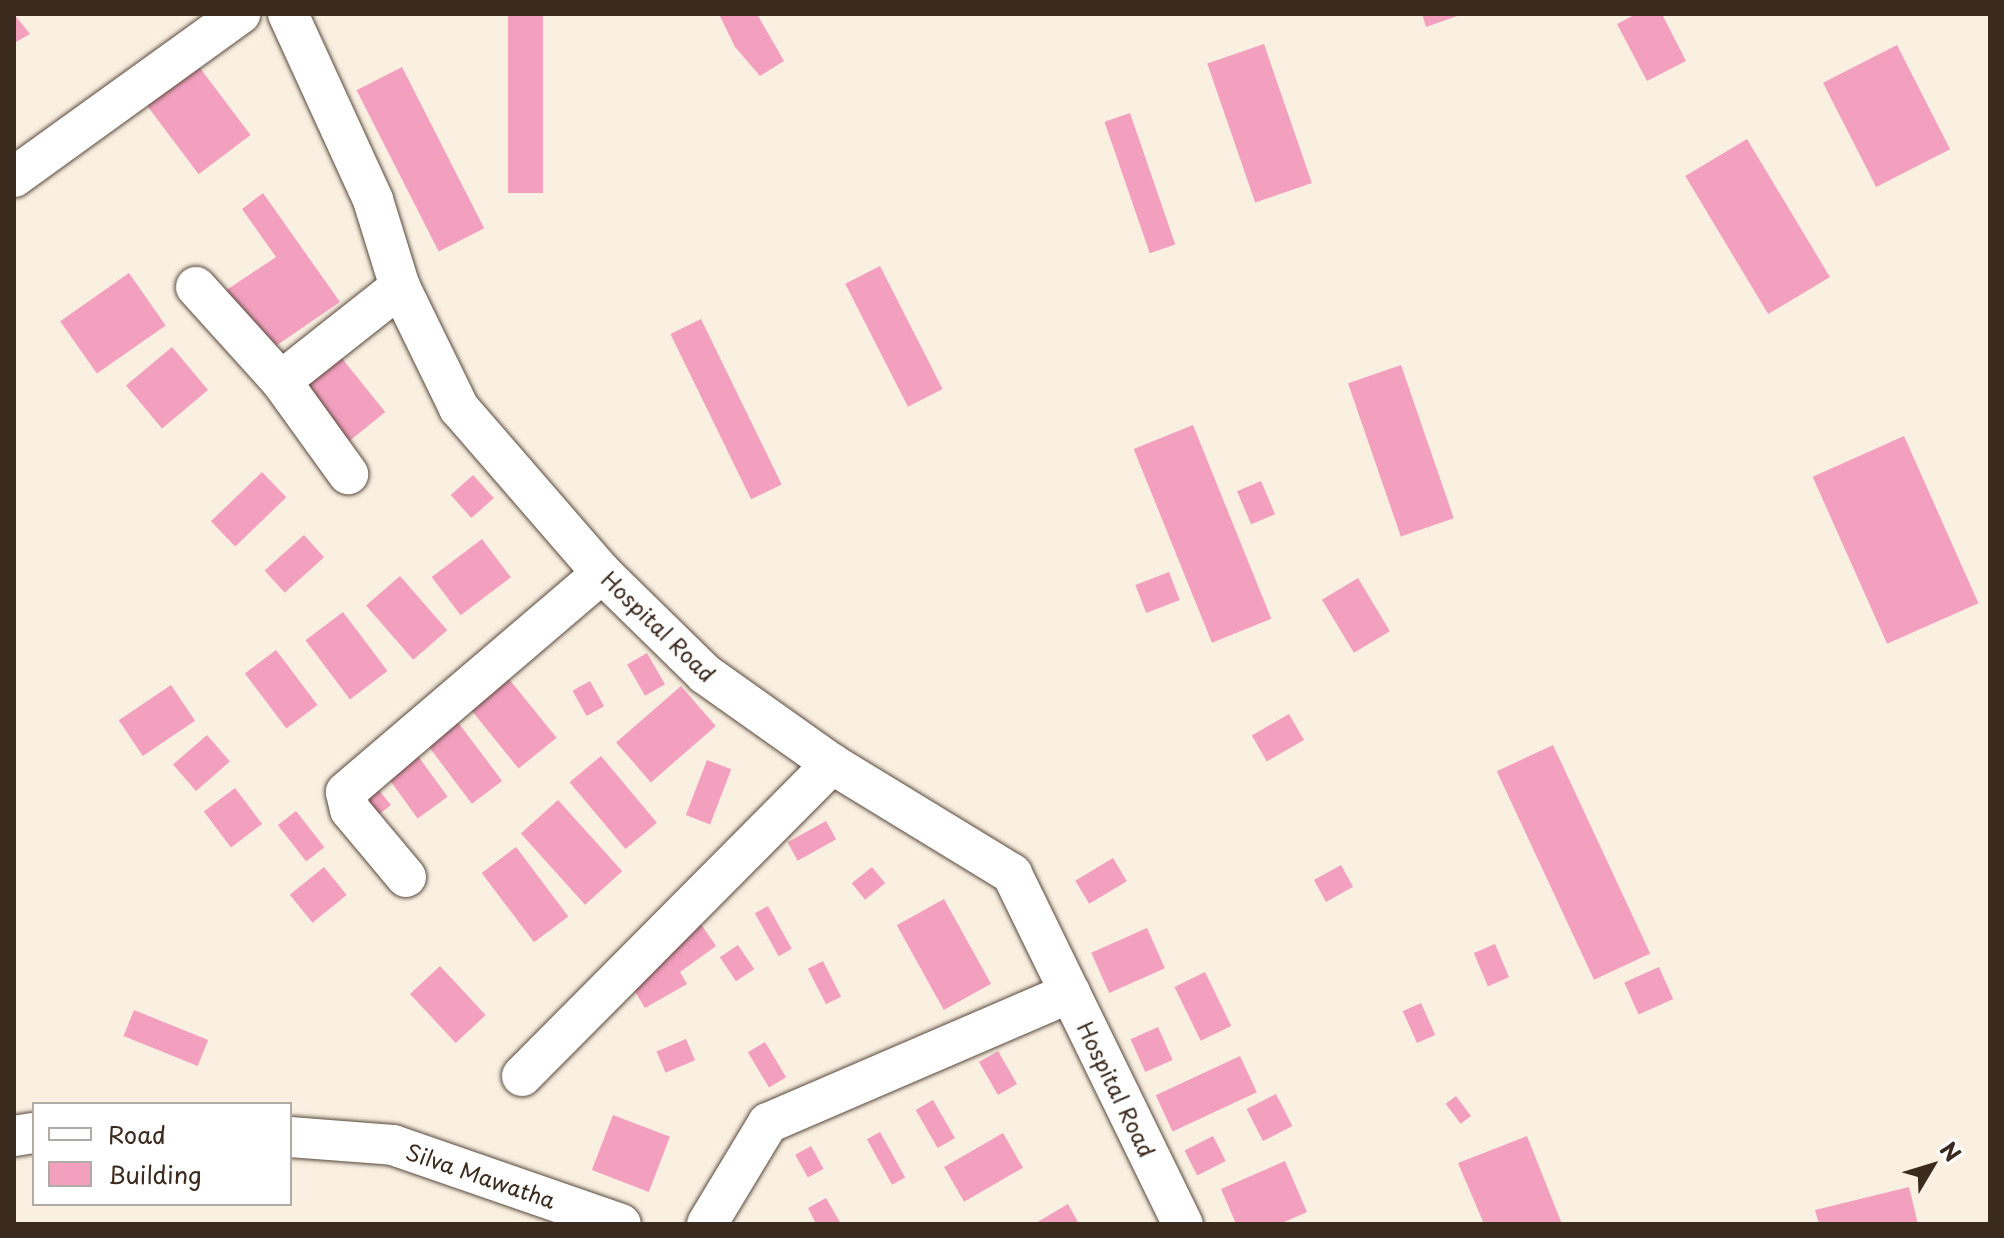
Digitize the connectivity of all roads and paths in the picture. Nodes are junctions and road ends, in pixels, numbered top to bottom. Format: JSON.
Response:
{"nodes":[{"id":1,"x":240,"y":14,"type":"edge"},
{"id":2,"x":288,"y":14,"type":"edge"},
{"id":3,"x":14,"y":177,"type":"edge"},
{"id":4,"x":196,"y":287,"type":"dead end"},
{"id":5,"x":400,"y":287,"type":"junction"},
{"id":6,"x":281,"y":381,"type":"junction"},
{"id":7,"x":348,"y":474,"type":"dead end"},
{"id":8,"x":602,"y":573,"type":"junction"},
{"id":9,"x":832,"y":764,"type":"junction"},
{"id":10,"x":406,"y":877,"type":"dead end"},
{"id":11,"x":1070,"y":993,"type":"junction"},
{"id":12,"x":522,"y":1076,"type":"dead end"},
{"id":13,"x":292,"y":1137,"type":"edge"},
{"id":14,"x":621,"y":1224,"type":"edge"},
{"id":15,"x":707,"y":1224,"type":"edge"},
{"id":16,"x":1183,"y":1224,"type":"edge"}],
"edges":[{"from":1,"to":3,"type":"street"},
{"from":2,"to":5,"type":"street","name":"Hospital Road"},
{"from":4,"to":6,"type":"street"},
{"from":5,"to":6,"type":"street"},
{"from":5,"to":8,"type":"street","name":"Hospital Road"},
{"from":6,"to":7,"type":"street"},
{"from":8,"to":9,"type":"street","name":"Hospital Road"},
{"from":8,"to":10,"type":"street"},
{"from":9,"to":11,"type":"street","name":"Hospital Road"},
{"from":9,"to":12,"type":"street"},
{"from":11,"to":15,"type":"street"},
{"from":11,"to":16,"type":"street","name":"Hospital Road"},
{"from":13,"to":14,"type":"street","name":"Silva Mawatha"}]}
